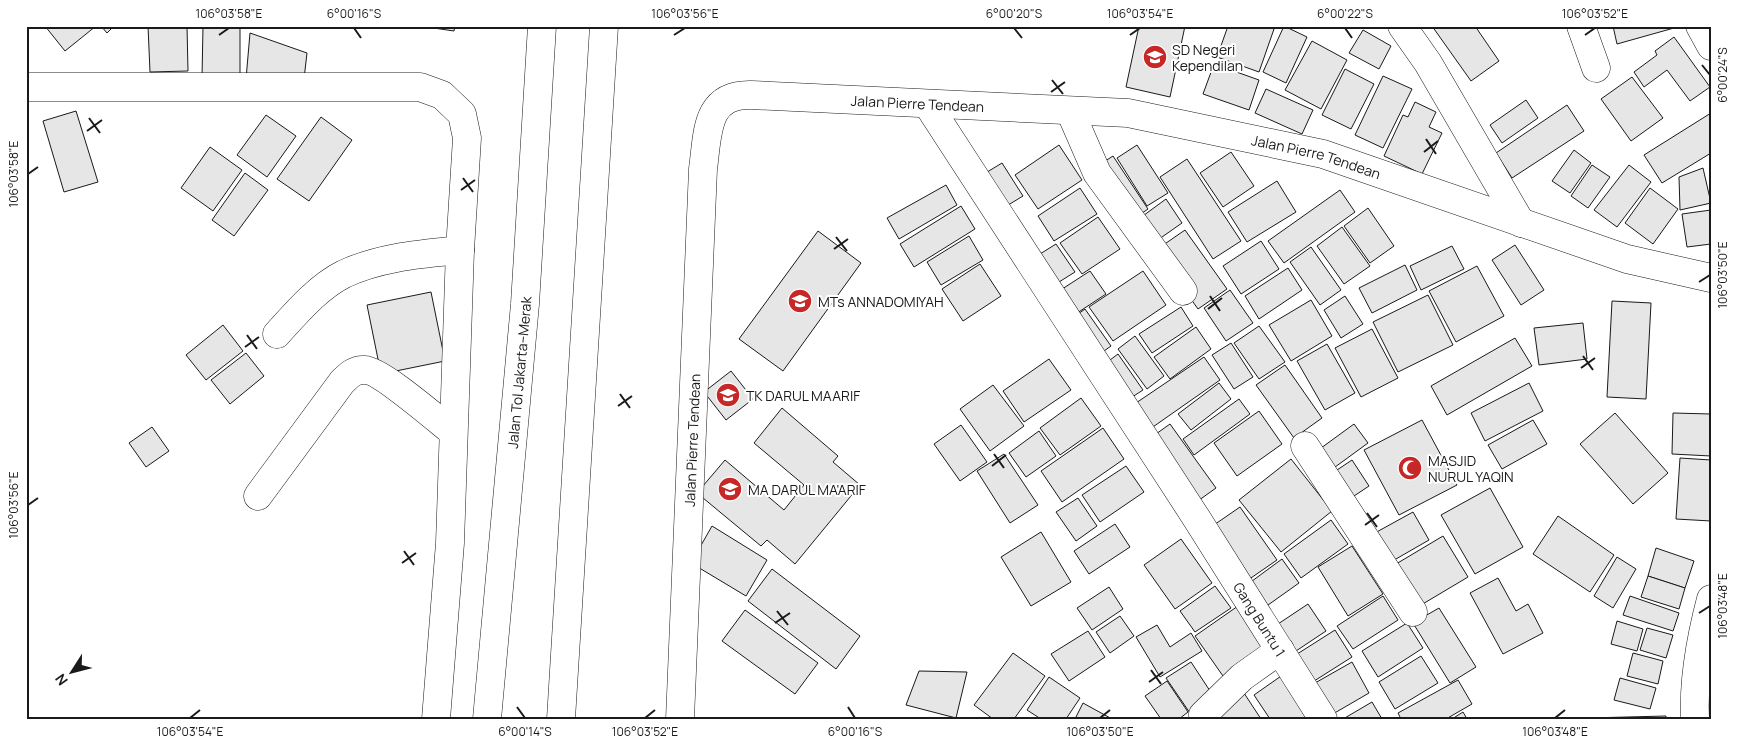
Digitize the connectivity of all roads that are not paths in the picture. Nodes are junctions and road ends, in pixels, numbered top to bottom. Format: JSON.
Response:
{"nodes":[{"id":1,"x":542,"y":26,"type":"edge"},
{"id":2,"x":604,"y":26,"type":"edge"},
{"id":3,"x":1402,"y":26,"type":"edge"},
{"id":4,"x":1581,"y":26,"type":"edge"},
{"id":5,"x":1700,"y":26,"type":"edge"},
{"id":6,"x":1711,"y":46,"type":"edge"},
{"id":7,"x":1596,"y":68,"type":"dead end"},
{"id":8,"x":26,"y":87,"type":"edge"},
{"id":9,"x":928,"y":105,"type":"junction"},
{"id":10,"x":1070,"y":111,"type":"junction"},
{"id":11,"x":1521,"y":223,"type":"junction"},
{"id":12,"x":460,"y":250,"type":"junction"},
{"id":13,"x":1711,"y":278,"type":"edge"},
{"id":14,"x":1183,"y":291,"type":"dead end"},
{"id":15,"x":278,"y":334,"type":"dead end"},
{"id":16,"x":454,"y":432,"type":"junction"},
{"id":17,"x":1305,"y":446,"type":"dead end"},
{"id":18,"x":258,"y":496,"type":"dead end"},
{"id":19,"x":1711,"y":598,"type":"edge"},
{"id":20,"x":1413,"y":612,"type":"dead end"},
{"id":21,"x":1280,"y":650,"type":"junction"},
{"id":22,"x":436,"y":719,"type":"edge"},
{"id":23,"x":487,"y":719,"type":"edge"},
{"id":24,"x":561,"y":719,"type":"edge"},
{"id":25,"x":680,"y":719,"type":"edge"},
{"id":26,"x":1204,"y":719,"type":"edge"},
{"id":27,"x":1323,"y":719,"type":"edge"},
{"id":28,"x":1695,"y":719,"type":"edge"}],
"edges":[{"from":1,"to":23,"type":"main road","name":"Jalan Tol Jakarta–Merak"},
{"from":2,"to":24,"type":"main road"},
{"from":3,"to":11,"type":"main road"},
{"from":4,"to":7,"type":"main road"},
{"from":5,"to":6,"type":"main road"},
{"from":8,"to":12,"type":"main road"},
{"from":9,"to":10,"type":"main road","name":"Jalan Pierre Tendean"},
{"from":9,"to":21,"type":"main road","name":"Gang Buntu 1"},
{"from":9,"to":25,"type":"main road","name":"Jalan Pierre Tendean"},
{"from":10,"to":11,"type":"main road","name":"Jalan Pierre Tendean"},
{"from":10,"to":14,"type":"main road"},
{"from":11,"to":13,"type":"main road","name":"Jalan Pierre Tendean"},
{"from":12,"to":15,"type":"main road"},
{"from":12,"to":16,"type":"main road"},
{"from":16,"to":18,"type":"main road"},
{"from":16,"to":22,"type":"main road"},
{"from":17,"to":20,"type":"main road"},
{"from":19,"to":28,"type":"main road"},
{"from":21,"to":26,"type":"main road"},
{"from":21,"to":27,"type":"main road","name":"Gang Buntu 1"}]}
